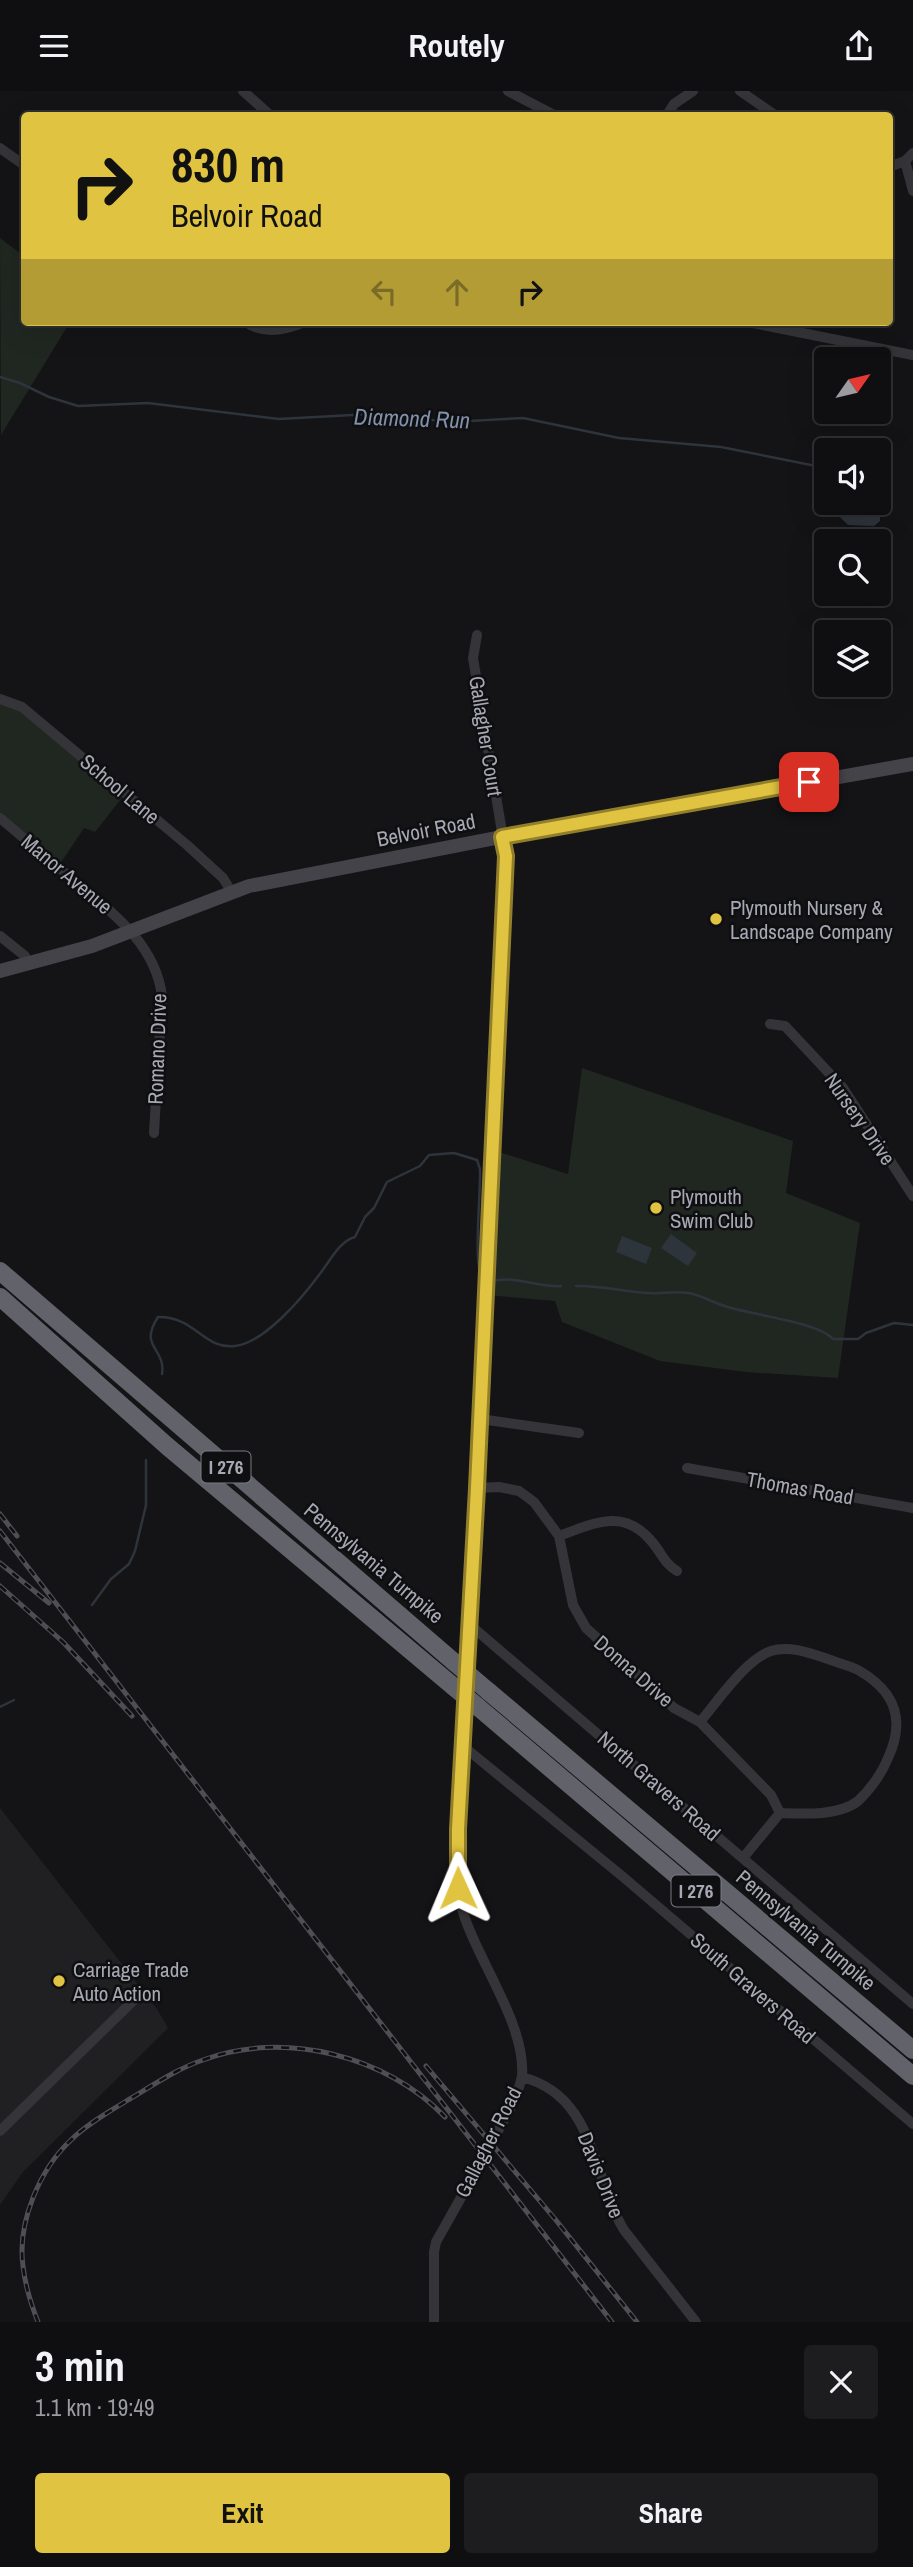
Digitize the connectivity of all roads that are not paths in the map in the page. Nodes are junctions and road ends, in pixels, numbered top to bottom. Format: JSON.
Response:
{"nodes":[{"id":1,"x":243,"y":91,"type":"edge"},
{"id":2,"x":508,"y":91,"type":"edge"},
{"id":3,"x":693,"y":91,"type":"edge"},
{"id":4,"x":740,"y":91,"type":"edge"},
{"id":5,"x":530,"y":104,"type":"junction"},
{"id":6,"x":267,"y":112,"type":"edge"},
{"id":7,"x":527,"y":112,"type":"edge"},
{"id":8,"x":547,"y":112,"type":"edge"},
{"id":9,"x":669,"y":112,"type":"edge"},
{"id":10,"x":771,"y":112,"type":"edge"},
{"id":11,"x":0,"y":148,"type":"edge"},
{"id":12,"x":909,"y":157,"type":"edge"},
{"id":13,"x":21,"y":164,"type":"edge"},
{"id":14,"x":893,"y":165,"type":"edge"},
{"id":15,"x":913,"y":191,"type":"edge"},
{"id":16,"x":252,"y":326,"type":"edge"},
{"id":17,"x":297,"y":326,"type":"edge"},
{"id":18,"x":768,"y":326,"type":"edge"},
{"id":19,"x":913,"y":355,"type":"edge"},
{"id":20,"x":477,"y":635,"type":"dead end"},
{"id":21,"x":0,"y":699,"type":"edge"},
{"id":22,"x":913,"y":764,"type":"edge"},
{"id":23,"x":0,"y":818,"type":"edge"},
{"id":24,"x":502,"y":837,"type":"junction"},
{"id":25,"x":231,"y":891,"type":"junction"},
{"id":26,"x":131,"y":932,"type":"junction"},
{"id":27,"x":0,"y":936,"type":"edge"},
{"id":28,"x":27,"y":964,"type":"junction"},
{"id":29,"x":0,"y":971,"type":"edge"},
{"id":30,"x":770,"y":1024,"type":"dead end"},
{"id":31,"x":153,"y":1133,"type":"dead end"},
{"id":32,"x":913,"y":1196,"type":"edge"},
{"id":33,"x":0,"y":1271,"type":"edge"},
{"id":34,"x":0,"y":1297,"type":"edge"},
{"id":35,"x":480,"y":1419,"type":"junction"},
{"id":36,"x":579,"y":1433,"type":"dead end"},
{"id":37,"x":687,"y":1468,"type":"dead end"},
{"id":38,"x":477,"y":1488,"type":"junction"},
{"id":39,"x":913,"y":1508,"type":"edge"},
{"id":40,"x":559,"y":1536,"type":"junction"},
{"id":41,"x":677,"y":1571,"type":"dead end"},
{"id":42,"x":469,"y":1624,"type":"junction"},
{"id":43,"x":700,"y":1722,"type":"junction"},
{"id":44,"x":463,"y":1746,"type":"junction"},
{"id":45,"x":780,"y":1813,"type":"junction"},
{"id":46,"x":743,"y":1858,"type":"junction"},
{"id":47,"x":135,"y":1999,"type":"dead end"},
{"id":48,"x":913,"y":2004,"type":"edge"},
{"id":49,"x":913,"y":2050,"type":"edge"},
{"id":50,"x":913,"y":2076,"type":"edge"},
{"id":51,"x":522,"y":2077,"type":"junction"},
{"id":52,"x":913,"y":2124,"type":"edge"},
{"id":53,"x":0,"y":2131,"type":"edge"},
{"id":54,"x":434,"y":2322,"type":"edge"},
{"id":55,"x":696,"y":2322,"type":"edge"}],
"edges":[{"from":1,"to":6,"type":"street"},
{"from":2,"to":5,"type":"street"},
{"from":3,"to":9,"type":"street"},
{"from":4,"to":10,"type":"street"},
{"from":5,"to":7,"type":"street"},
{"from":5,"to":8,"type":"street"},
{"from":11,"to":13,"type":"street"},
{"from":12,"to":14,"type":"street"},
{"from":12,"to":15,"type":"street"},
{"from":16,"to":17,"type":"street"},
{"from":18,"to":19,"type":"street"},
{"from":20,"to":24,"type":"street","name":"Gallagher Court"},
{"from":21,"to":25,"type":"street","name":"School Lane"},
{"from":22,"to":24,"type":"street","name":"Belvoir Road"},
{"from":23,"to":26,"type":"street","name":"Manor Avenue"},
{"from":24,"to":25,"type":"street","name":"Belvoir Road"},
{"from":24,"to":35,"type":"street","name":"Gallagher Road"},
{"from":25,"to":26,"type":"street","name":"Belvoir Road"},
{"from":26,"to":28,"type":"street","name":"Belvoir Road"},
{"from":26,"to":31,"type":"street","name":"Romano Drive"},
{"from":27,"to":28,"type":"street"},
{"from":28,"to":29,"type":"street","name":"Belvoir Road"},
{"from":30,"to":32,"type":"street","name":"Nursery Drive"},
{"from":33,"to":49,"type":"highway","name":"Pennsylvania Turnpike","number":"I 276","bridge":true},
{"from":34,"to":50,"type":"highway","name":"Pennsylvania Turnpike","number":"I 276","bridge":true},
{"from":35,"to":36,"type":"street"},
{"from":35,"to":38,"type":"street","name":"Gallagher Road"},
{"from":37,"to":39,"type":"street","name":"Thomas Road"},
{"from":38,"to":40,"type":"street","name":"Donna Drive"},
{"from":38,"to":42,"type":"street","name":"Gallagher Road"},
{"from":40,"to":41,"type":"street"},
{"from":40,"to":43,"type":"street","name":"Donna Drive"},
{"from":42,"to":44,"type":"street","name":"Gallagher Road"},
{"from":42,"to":46,"type":"street","name":"North Gravers Road"},
{"from":43,"to":45,"type":"street","name":"Donna Drive"},
{"from":43,"to":45,"type":"street"},
{"from":44,"to":51,"type":"street","name":"Gallagher Road"},
{"from":44,"to":52,"type":"street","name":"South Gravers Road"},
{"from":45,"to":46,"type":"street"},
{"from":46,"to":48,"type":"street","name":"North Gravers Road"},
{"from":47,"to":53,"type":"street"},
{"from":51,"to":54,"type":"street","name":"Gallagher Road","bridge":true},
{"from":51,"to":55,"type":"street","name":"Davis Drive"}]}
